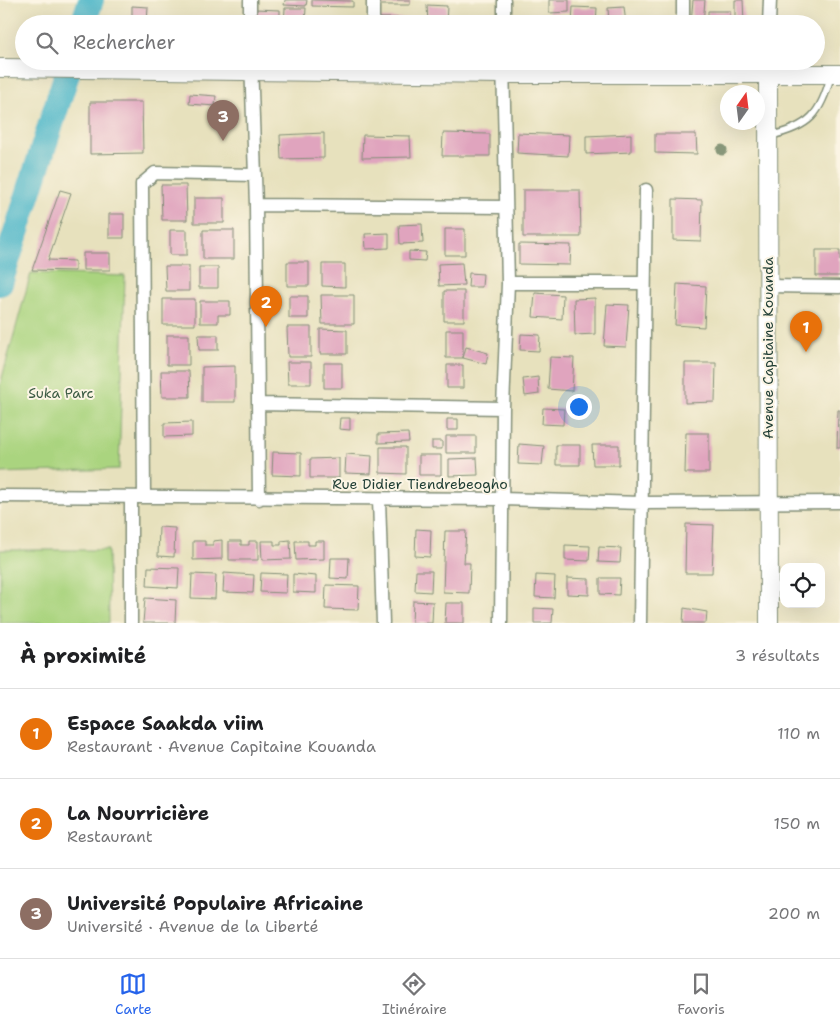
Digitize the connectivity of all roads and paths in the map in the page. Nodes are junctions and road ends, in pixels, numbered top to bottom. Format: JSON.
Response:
{"nodes":[{"id":1,"x":250,"y":0,"type":"edge"},
{"id":2,"x":373,"y":0,"type":"edge"},
{"id":3,"x":504,"y":0,"type":"edge"},
{"id":4,"x":683,"y":0,"type":"edge"},
{"id":5,"x":770,"y":0,"type":"edge"},
{"id":6,"x":250,"y":15,"type":"edge"},
{"id":7,"x":373,"y":15,"type":"edge"},
{"id":8,"x":504,"y":15,"type":"edge"},
{"id":9,"x":683,"y":15,"type":"edge"},
{"id":10,"x":769,"y":15,"type":"edge"},
{"id":11,"x":0,"y":68,"type":"edge"},
{"id":12,"x":15,"y":68,"type":"edge"},
{"id":13,"x":251,"y":70,"type":"edge"},
{"id":14,"x":503,"y":70,"type":"edge"},
{"id":15,"x":768,"y":70,"type":"edge"},
{"id":16,"x":797,"y":70,"type":"edge"},
{"id":17,"x":836,"y":74,"type":"edge"},
{"id":18,"x":768,"y":136,"type":"junction"},
{"id":19,"x":254,"y":175,"type":"junction"},
{"id":20,"x":646,"y":190,"type":"dead end"},
{"id":21,"x":256,"y":205,"type":"junction"},
{"id":22,"x":505,"y":207,"type":"junction"},
{"id":23,"x":643,"y":282,"type":"junction"},
{"id":24,"x":508,"y":283,"type":"junction"},
{"id":25,"x":768,"y":286,"type":"junction"},
{"id":26,"x":840,"y":287,"type":"edge"},
{"id":27,"x":258,"y":404,"type":"junction"},
{"id":28,"x":503,"y":408,"type":"junction"},
{"id":29,"x":0,"y":496,"type":"edge"},
{"id":30,"x":131,"y":497,"type":"junction"},
{"id":31,"x":144,"y":497,"type":"junction"},
{"id":32,"x":259,"y":499,"type":"junction"},
{"id":33,"x":379,"y":499,"type":"junction"},
{"id":34,"x":502,"y":499,"type":"junction"},
{"id":35,"x":840,"y":502,"type":"edge"},
{"id":36,"x":642,"y":503,"type":"junction"},
{"id":37,"x":769,"y":503,"type":"junction"},
{"id":38,"x":131,"y":623,"type":"edge"},
{"id":39,"x":383,"y":623,"type":"edge"},
{"id":40,"x":501,"y":623,"type":"edge"},
{"id":41,"x":640,"y":623,"type":"edge"},
{"id":42,"x":769,"y":623,"type":"edge"}],
"edges":[{"from":1,"to":6,"type":"street"},
{"from":2,"to":7,"type":"street"},
{"from":3,"to":8,"type":"street"},
{"from":4,"to":9,"type":"street"},
{"from":5,"to":10,"type":"street"},
{"from":11,"to":12,"type":"main road"},
{"from":13,"to":19,"type":"street"},
{"from":14,"to":22,"type":"street"},
{"from":15,"to":18,"type":"main road","name":"Avenue Capitaine Kouanda"},
{"from":16,"to":17,"type":"main road"},
{"from":17,"to":18,"type":"lane"},
{"from":18,"to":25,"type":"main road","name":"Avenue Capitaine Kouanda"},
{"from":19,"to":21,"type":"street"},
{"from":19,"to":31,"type":"street"},
{"from":20,"to":23,"type":"street"},
{"from":21,"to":22,"type":"street"},
{"from":21,"to":27,"type":"street"},
{"from":22,"to":24,"type":"street"},
{"from":23,"to":24,"type":"street"},
{"from":23,"to":36,"type":"street"},
{"from":24,"to":28,"type":"street"},
{"from":25,"to":26,"type":"street"},
{"from":25,"to":37,"type":"main road","name":"Avenue Capitaine Kouanda"},
{"from":27,"to":28,"type":"street"},
{"from":27,"to":32,"type":"street"},
{"from":28,"to":34,"type":"street"},
{"from":29,"to":30,"type":"street","name":"Rue Didier Tiendrebeogho"},
{"from":30,"to":31,"type":"street","name":"Rue Didier Tiendrebeogho"},
{"from":30,"to":38,"type":"street"},
{"from":31,"to":32,"type":"street","name":"Rue Didier Tiendrebeogho"},
{"from":32,"to":33,"type":"street","name":"Rue Didier Tiendrebeogho"},
{"from":33,"to":34,"type":"street","name":"Rue Didier Tiendrebeogho"},
{"from":33,"to":39,"type":"street"},
{"from":34,"to":36,"type":"street","name":"Rue Didier Tiendrebeogho"},
{"from":34,"to":40,"type":"street"},
{"from":35,"to":37,"type":"street","name":"Rue Didier Tiendrebeogho"},
{"from":36,"to":37,"type":"street","name":"Rue Didier Tiendrebeogho"},
{"from":36,"to":41,"type":"street"},
{"from":37,"to":42,"type":"main road","name":"Avenue Capitaine Kouanda"}]}
